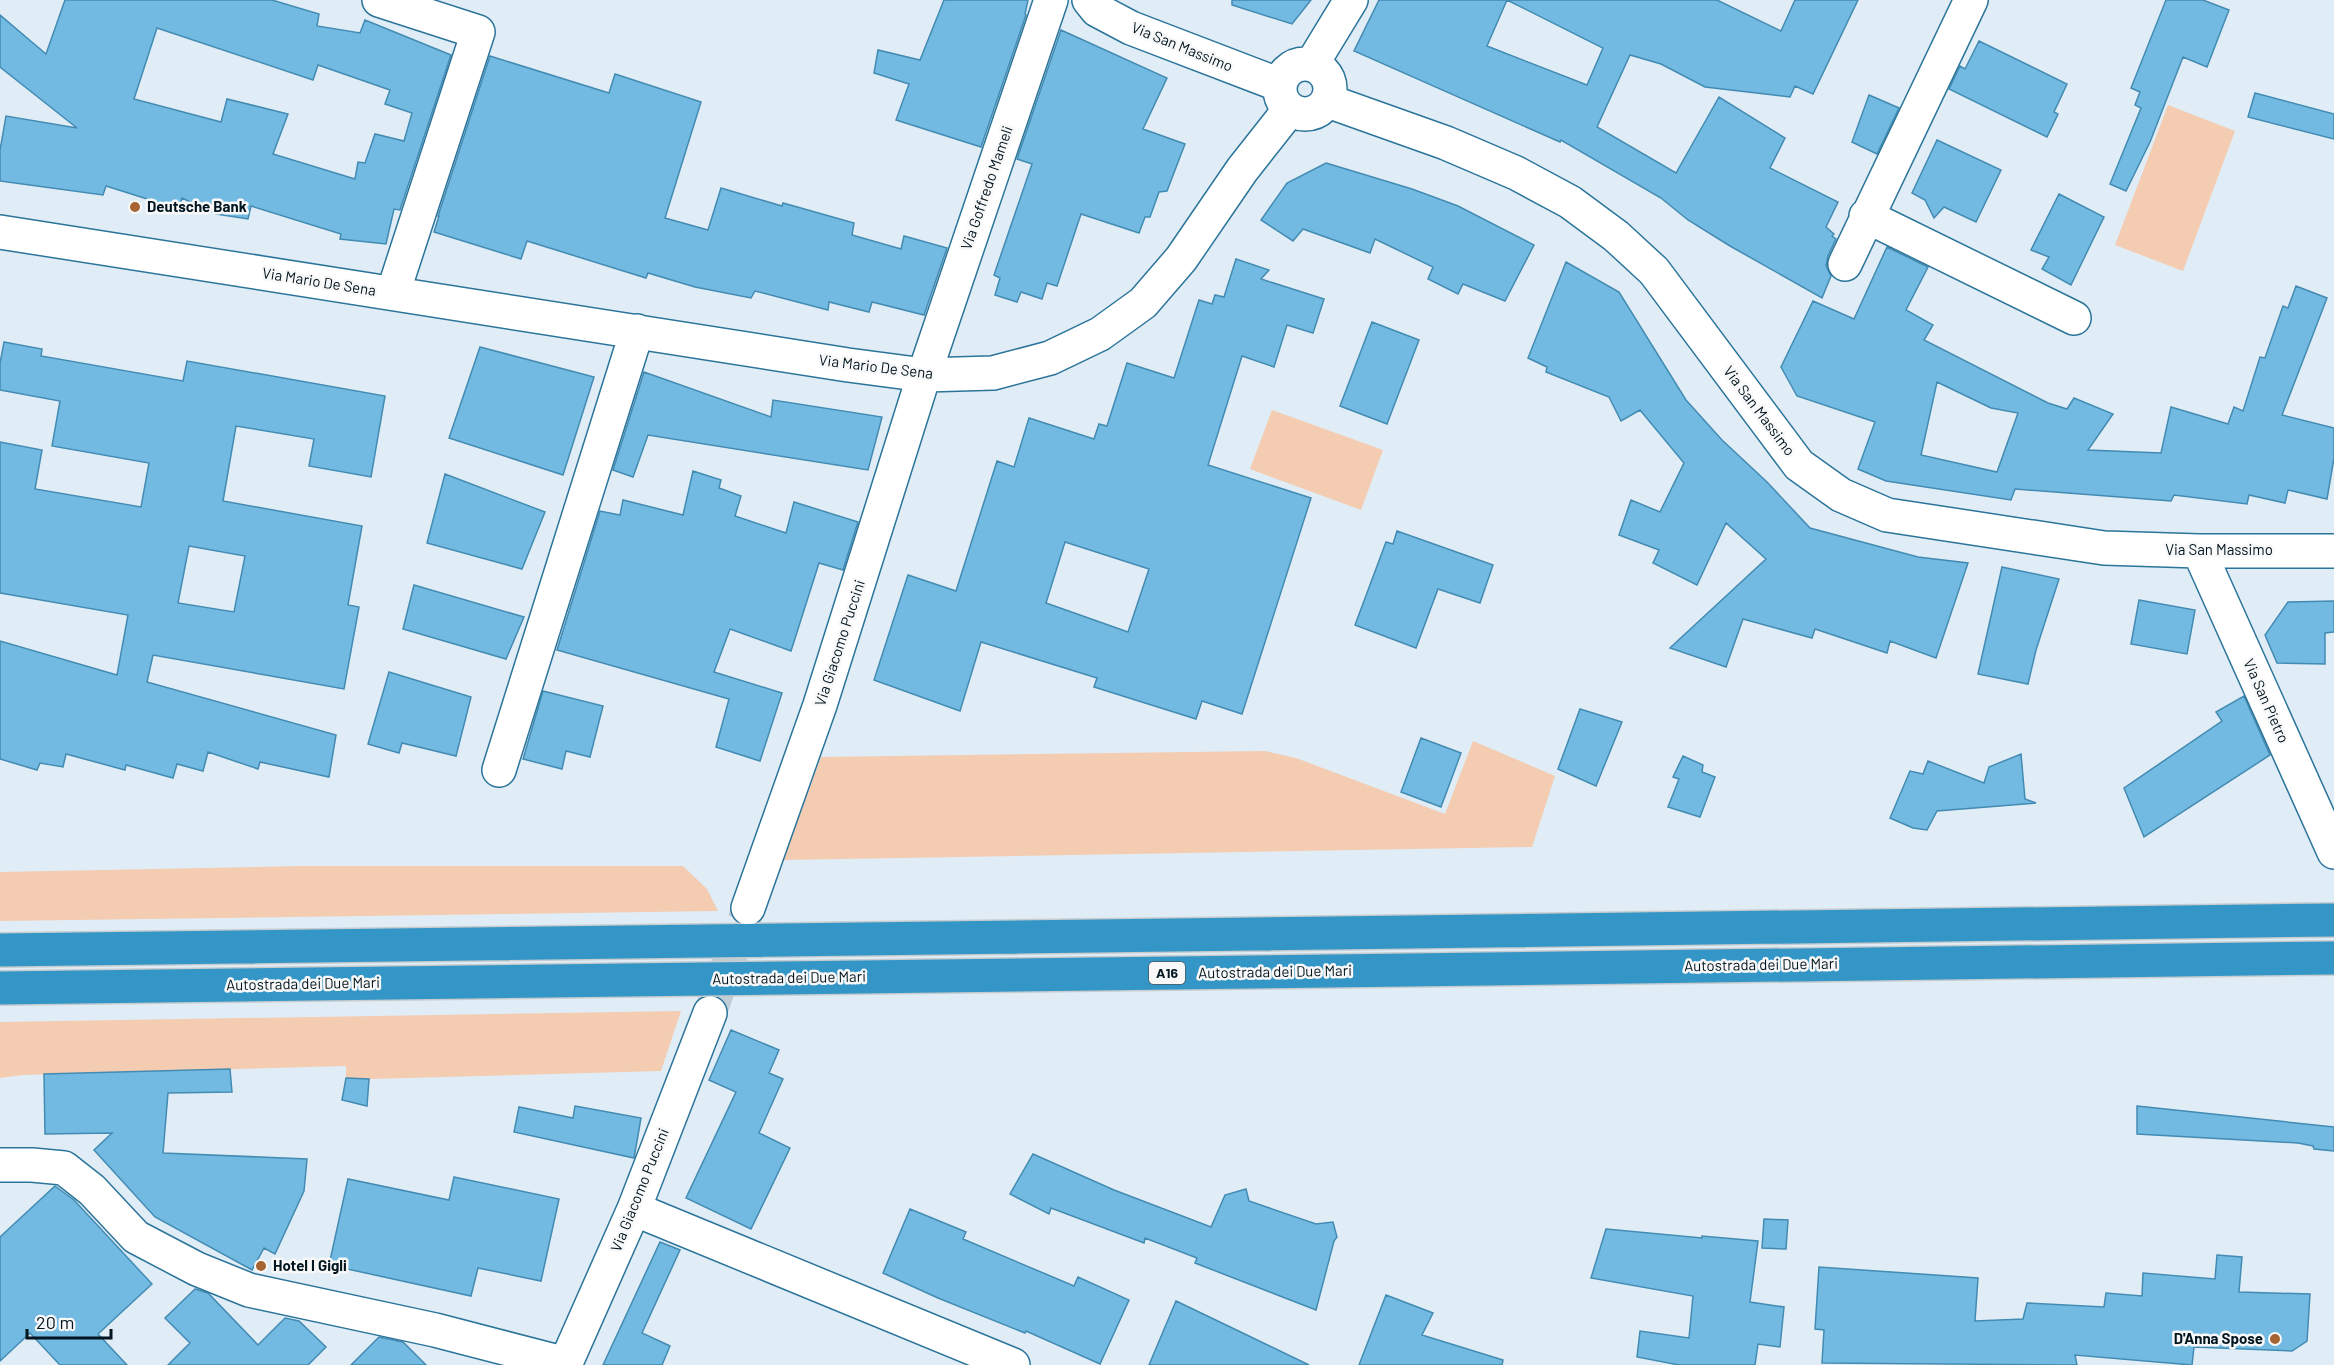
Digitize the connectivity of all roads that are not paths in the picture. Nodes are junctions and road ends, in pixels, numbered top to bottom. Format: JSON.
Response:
{"nodes":[{"id":1,"x":378,"y":0,"type":"edge"},
{"id":2,"x":1051,"y":0,"type":"edge"},
{"id":3,"x":1089,"y":0,"type":"edge"},
{"id":4,"x":1352,"y":0,"type":"edge"},
{"id":5,"x":1971,"y":0,"type":"edge"},
{"id":6,"x":1312,"y":64,"type":"junction"},
{"id":7,"x":1285,"y":97,"type":"junction"},
{"id":8,"x":1328,"y":101,"type":"junction"},
{"id":9,"x":1866,"y":216,"type":"junction"},
{"id":10,"x":0,"y":232,"type":"edge"},
{"id":11,"x":1845,"y":264,"type":"dead end"},
{"id":12,"x":393,"y":293,"type":"junction"},
{"id":13,"x":2074,"y":318,"type":"dead end"},
{"id":14,"x":638,"y":331,"type":"junction"},
{"id":15,"x":924,"y":375,"type":"junction"},
{"id":16,"x":2199,"y":551,"type":"junction"},
{"id":17,"x":2334,"y":551,"type":"edge"},
{"id":18,"x":499,"y":770,"type":"dead end"},
{"id":19,"x":2334,"y":852,"type":"edge"},
{"id":20,"x":748,"y":908,"type":"tunnel mouth"},
{"id":21,"x":2334,"y":920,"type":"edge"},
{"id":22,"x":0,"y":950,"type":"edge"},
{"id":23,"x":2334,"y":958,"type":"edge"},
{"id":24,"x":0,"y":988,"type":"edge"},
{"id":25,"x":710,"y":1013,"type":"tunnel mouth"},
{"id":26,"x":0,"y":1165,"type":"edge"},
{"id":27,"x":634,"y":1209,"type":"junction"},
{"id":28,"x":565,"y":1364,"type":"edge"},
{"id":29,"x":1013,"y":1365,"type":"edge"}],
"edges":[{"from":1,"to":12,"type":"street"},
{"from":2,"to":15,"type":"street","name":"Via Goffredo Mameli"},
{"from":3,"to":7,"type":"street","name":"Via San Massimo"},
{"from":4,"to":6,"type":"street"},
{"from":5,"to":9,"type":"street"},
{"from":6,"to":7,"type":"street"},
{"from":6,"to":8,"type":"street"},
{"from":7,"to":8,"type":"street"},
{"from":7,"to":15,"type":"street","name":"Via Mario De Sena"},
{"from":8,"to":16,"type":"street","name":"Via San Massimo"},
{"from":9,"to":11,"type":"street"},
{"from":9,"to":13,"type":"street"},
{"from":10,"to":12,"type":"street","name":"Via Mario De Sena"},
{"from":12,"to":14,"type":"street","name":"Via Mario De Sena"},
{"from":14,"to":15,"type":"street","name":"Via Mario De Sena"},
{"from":14,"to":18,"type":"street"},
{"from":15,"to":20,"type":"street","name":"Via Giacomo Puccini"},
{"from":16,"to":17,"type":"street","name":"Via San Massimo"},
{"from":16,"to":19,"type":"street","name":"Via San Pietro"},
{"from":21,"to":22,"type":"highway"},
{"from":23,"to":24,"type":"highway","name":"Autostrada dei Due Mari","number":"A16"},
{"from":25,"to":27,"type":"street","name":"Via Giacomo Puccini"},
{"from":26,"to":28,"type":"street"},
{"from":27,"to":28,"type":"street","name":"Via Giacomo Puccini"},
{"from":27,"to":29,"type":"street"}]}
